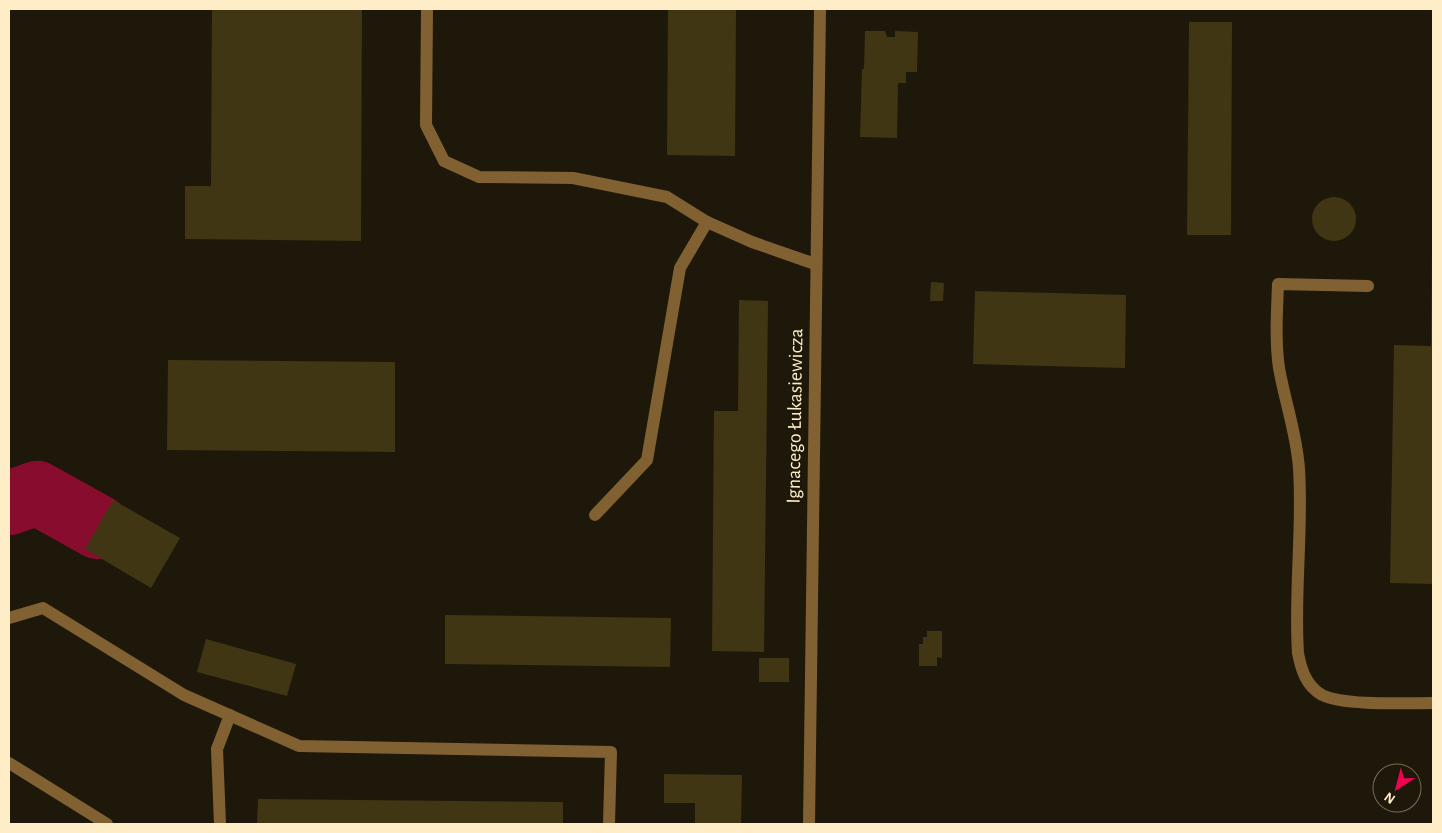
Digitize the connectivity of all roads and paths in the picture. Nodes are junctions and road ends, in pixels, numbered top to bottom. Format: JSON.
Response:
{"nodes":[{"id":1,"x":427,"y":9,"type":"edge"},
{"id":2,"x":820,"y":9,"type":"edge"},
{"id":3,"x":707,"y":222,"type":"junction"},
{"id":4,"x":815,"y":264,"type":"junction"},
{"id":5,"x":1368,"y":286,"type":"dead end"},
{"id":6,"x":595,"y":515,"type":"dead end"},
{"id":7,"x":9,"y":618,"type":"edge"},
{"id":8,"x":1433,"y":703,"type":"edge"},
{"id":9,"x":230,"y":715,"type":"junction"},
{"id":10,"x":9,"y":763,"type":"edge"},
{"id":11,"x":108,"y":824,"type":"edge"},
{"id":12,"x":220,"y":824,"type":"edge"},
{"id":13,"x":609,"y":824,"type":"edge"},
{"id":14,"x":809,"y":824,"type":"edge"}],
"edges":[{"from":1,"to":3,"type":"street"},
{"from":2,"to":4,"type":"street","name":"Ignacego Łukasiewicza"},
{"from":3,"to":4,"type":"street"},
{"from":3,"to":6,"type":"street"},
{"from":4,"to":14,"type":"street","name":"Ignacego Łukasiewicza"},
{"from":5,"to":8,"type":"street"},
{"from":7,"to":9,"type":"street"},
{"from":9,"to":12,"type":"street"},
{"from":9,"to":13,"type":"street"},
{"from":10,"to":11,"type":"street"}]}
